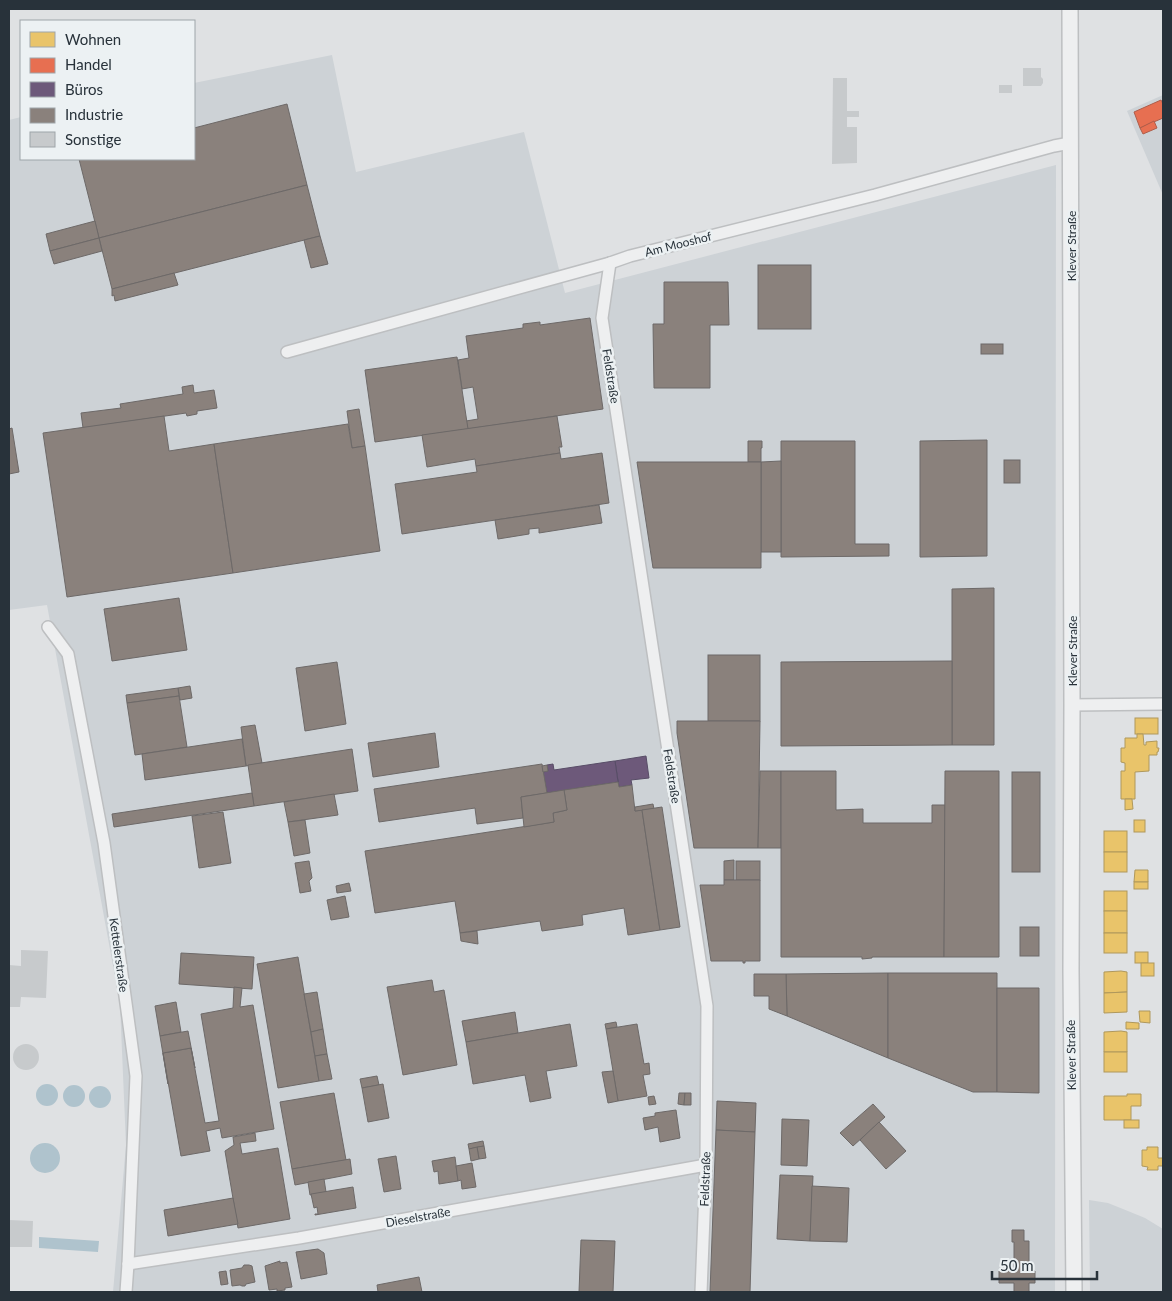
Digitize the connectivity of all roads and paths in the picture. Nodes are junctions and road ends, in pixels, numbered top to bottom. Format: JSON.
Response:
{"nodes":[{"id":1,"x":1070,"y":9,"type":"edge"},
{"id":2,"x":1070,"y":143,"type":"junction"},
{"id":3,"x":610,"y":263,"type":"junction"},
{"id":4,"x":287,"y":352,"type":"dead end"},
{"id":5,"x":48,"y":627,"type":"dead end"},
{"id":6,"x":1163,"y":704,"type":"edge"},
{"id":7,"x":1072,"y":705,"type":"junction"},
{"id":8,"x":706,"y":1165,"type":"junction"},
{"id":9,"x":128,"y":1264,"type":"junction"},
{"id":10,"x":126,"y":1292,"type":"edge"},
{"id":11,"x":701,"y":1292,"type":"edge"},
{"id":12,"x":1074,"y":1292,"type":"edge"}],
"edges":[{"from":1,"to":2,"type":"street","name":"Klever Straße"},
{"from":2,"to":3,"type":"street","name":"Am Mooshof"},
{"from":2,"to":7,"type":"street","name":"Klever Straße"},
{"from":3,"to":4,"type":"street","name":"Am Mooshof"},
{"from":3,"to":8,"type":"street","name":"Feldstraße"},
{"from":5,"to":9,"type":"street","name":"Kettelerstraße"},
{"from":6,"to":7,"type":"street"},
{"from":7,"to":12,"type":"street","name":"Klever Straße"},
{"from":8,"to":9,"type":"street","name":"Dieselstraße"},
{"from":8,"to":11,"type":"street","name":"Feldstraße"},
{"from":9,"to":10,"type":"street","name":"Kettelerstraße"}]}
